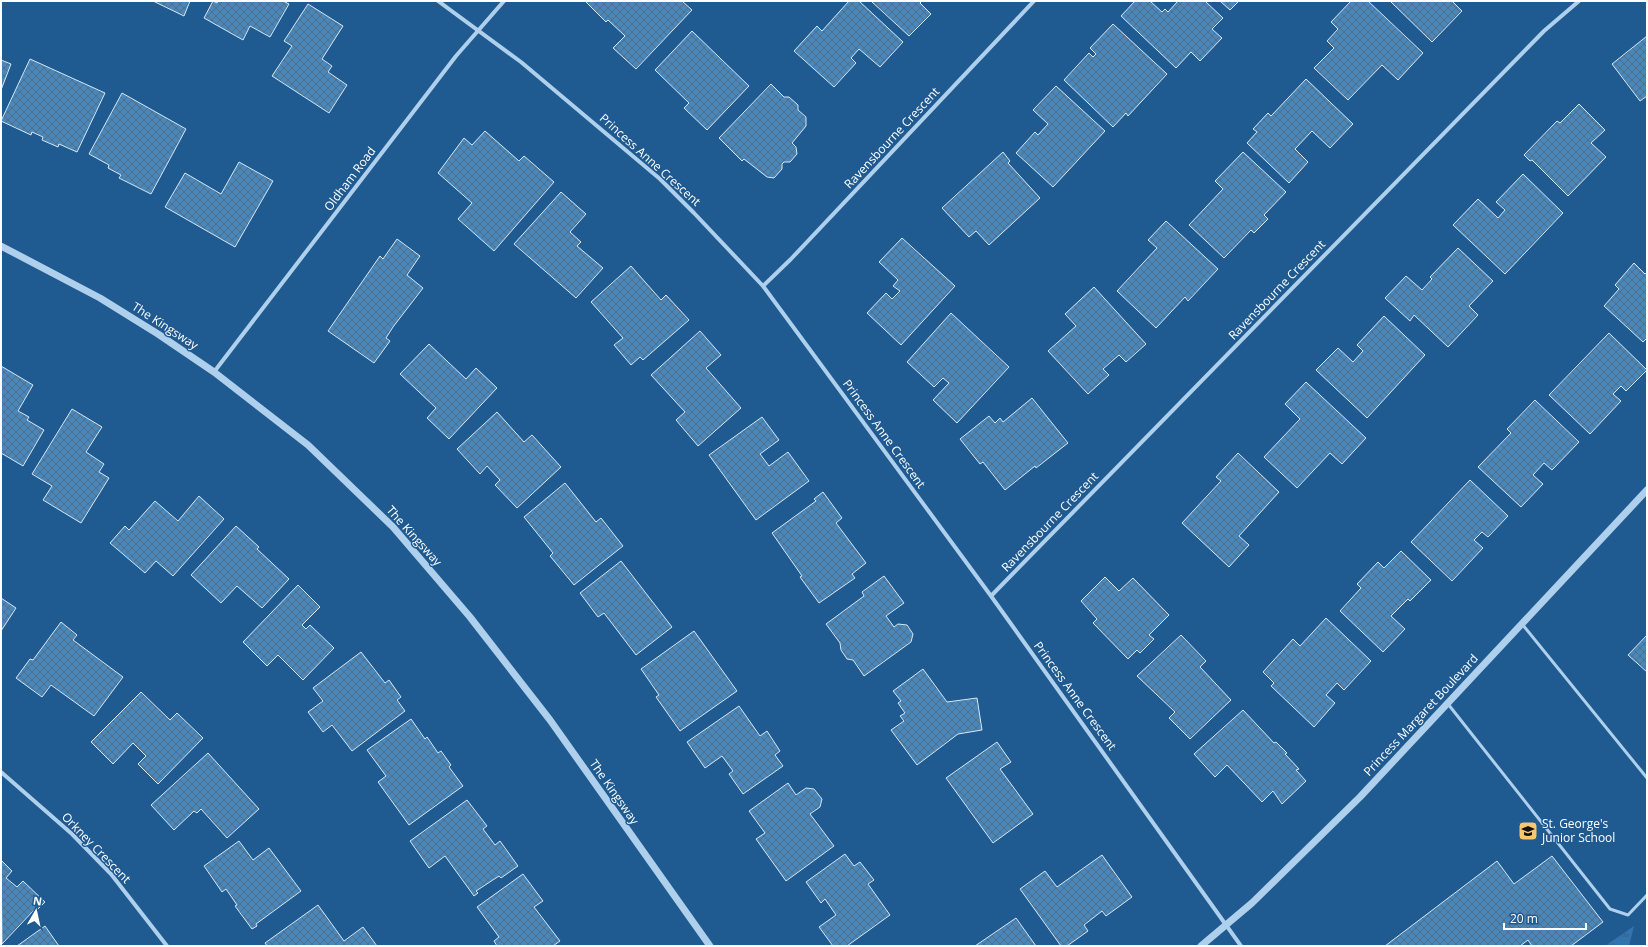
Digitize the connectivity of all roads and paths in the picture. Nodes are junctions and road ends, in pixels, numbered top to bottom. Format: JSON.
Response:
{"nodes":[{"id":1,"x":438,"y":1,"type":"edge"},
{"id":2,"x":504,"y":1,"type":"edge"},
{"id":3,"x":1034,"y":1,"type":"edge"},
{"id":4,"x":1579,"y":1,"type":"edge"},
{"id":5,"x":478,"y":29,"type":"junction"},
{"id":6,"x":1,"y":246,"type":"edge"},
{"id":7,"x":763,"y":286,"type":"junction"},
{"id":8,"x":214,"y":372,"type":"junction"},
{"id":9,"x":1647,"y":490,"type":"edge"},
{"id":10,"x":991,"y":596,"type":"junction"},
{"id":11,"x":1522,"y":623,"type":"junction"},
{"id":12,"x":1447,"y":703,"type":"junction"},
{"id":13,"x":1,"y":772,"type":"edge"},
{"id":14,"x":1647,"y":778,"type":"edge"},
{"id":15,"x":1647,"y":895,"type":"edge"},
{"id":16,"x":1226,"y":924,"type":"junction"},
{"id":17,"x":167,"y":946,"type":"edge"},
{"id":18,"x":710,"y":946,"type":"edge"},
{"id":19,"x":1201,"y":946,"type":"edge"},
{"id":20,"x":1241,"y":946,"type":"edge"}],
"edges":[{"from":1,"to":5,"type":"street","name":"Princess Anne Crescent"},
{"from":2,"to":5,"type":"street","name":"Oldham Road"},
{"from":3,"to":7,"type":"street","name":"Ravensbourne Crescent"},
{"from":4,"to":10,"type":"street","name":"Ravensbourne Crescent"},
{"from":5,"to":7,"type":"street","name":"Princess Anne Crescent"},
{"from":5,"to":8,"type":"street","name":"Oldham Road"},
{"from":6,"to":8,"type":"street","name":"The Kingsway"},
{"from":7,"to":10,"type":"street","name":"Princess Anne Crescent"},
{"from":8,"to":18,"type":"street","name":"The Kingsway"},
{"from":9,"to":11,"type":"street","name":"Princess Margaret Boulevard"},
{"from":10,"to":16,"type":"street","name":"Princess Anne Crescent"},
{"from":11,"to":12,"type":"street","name":"Princess Margaret Boulevard"},
{"from":11,"to":14,"type":"lane"},
{"from":12,"to":15,"type":"lane"},
{"from":12,"to":16,"type":"street","name":"Princess Margaret Boulevard"},
{"from":13,"to":17,"type":"street","name":"Orkney Crescent"},
{"from":16,"to":19,"type":"street","name":"Princess Margaret Boulevard"},
{"from":16,"to":20,"type":"street","name":"Princess Anne Crescent"}]}
